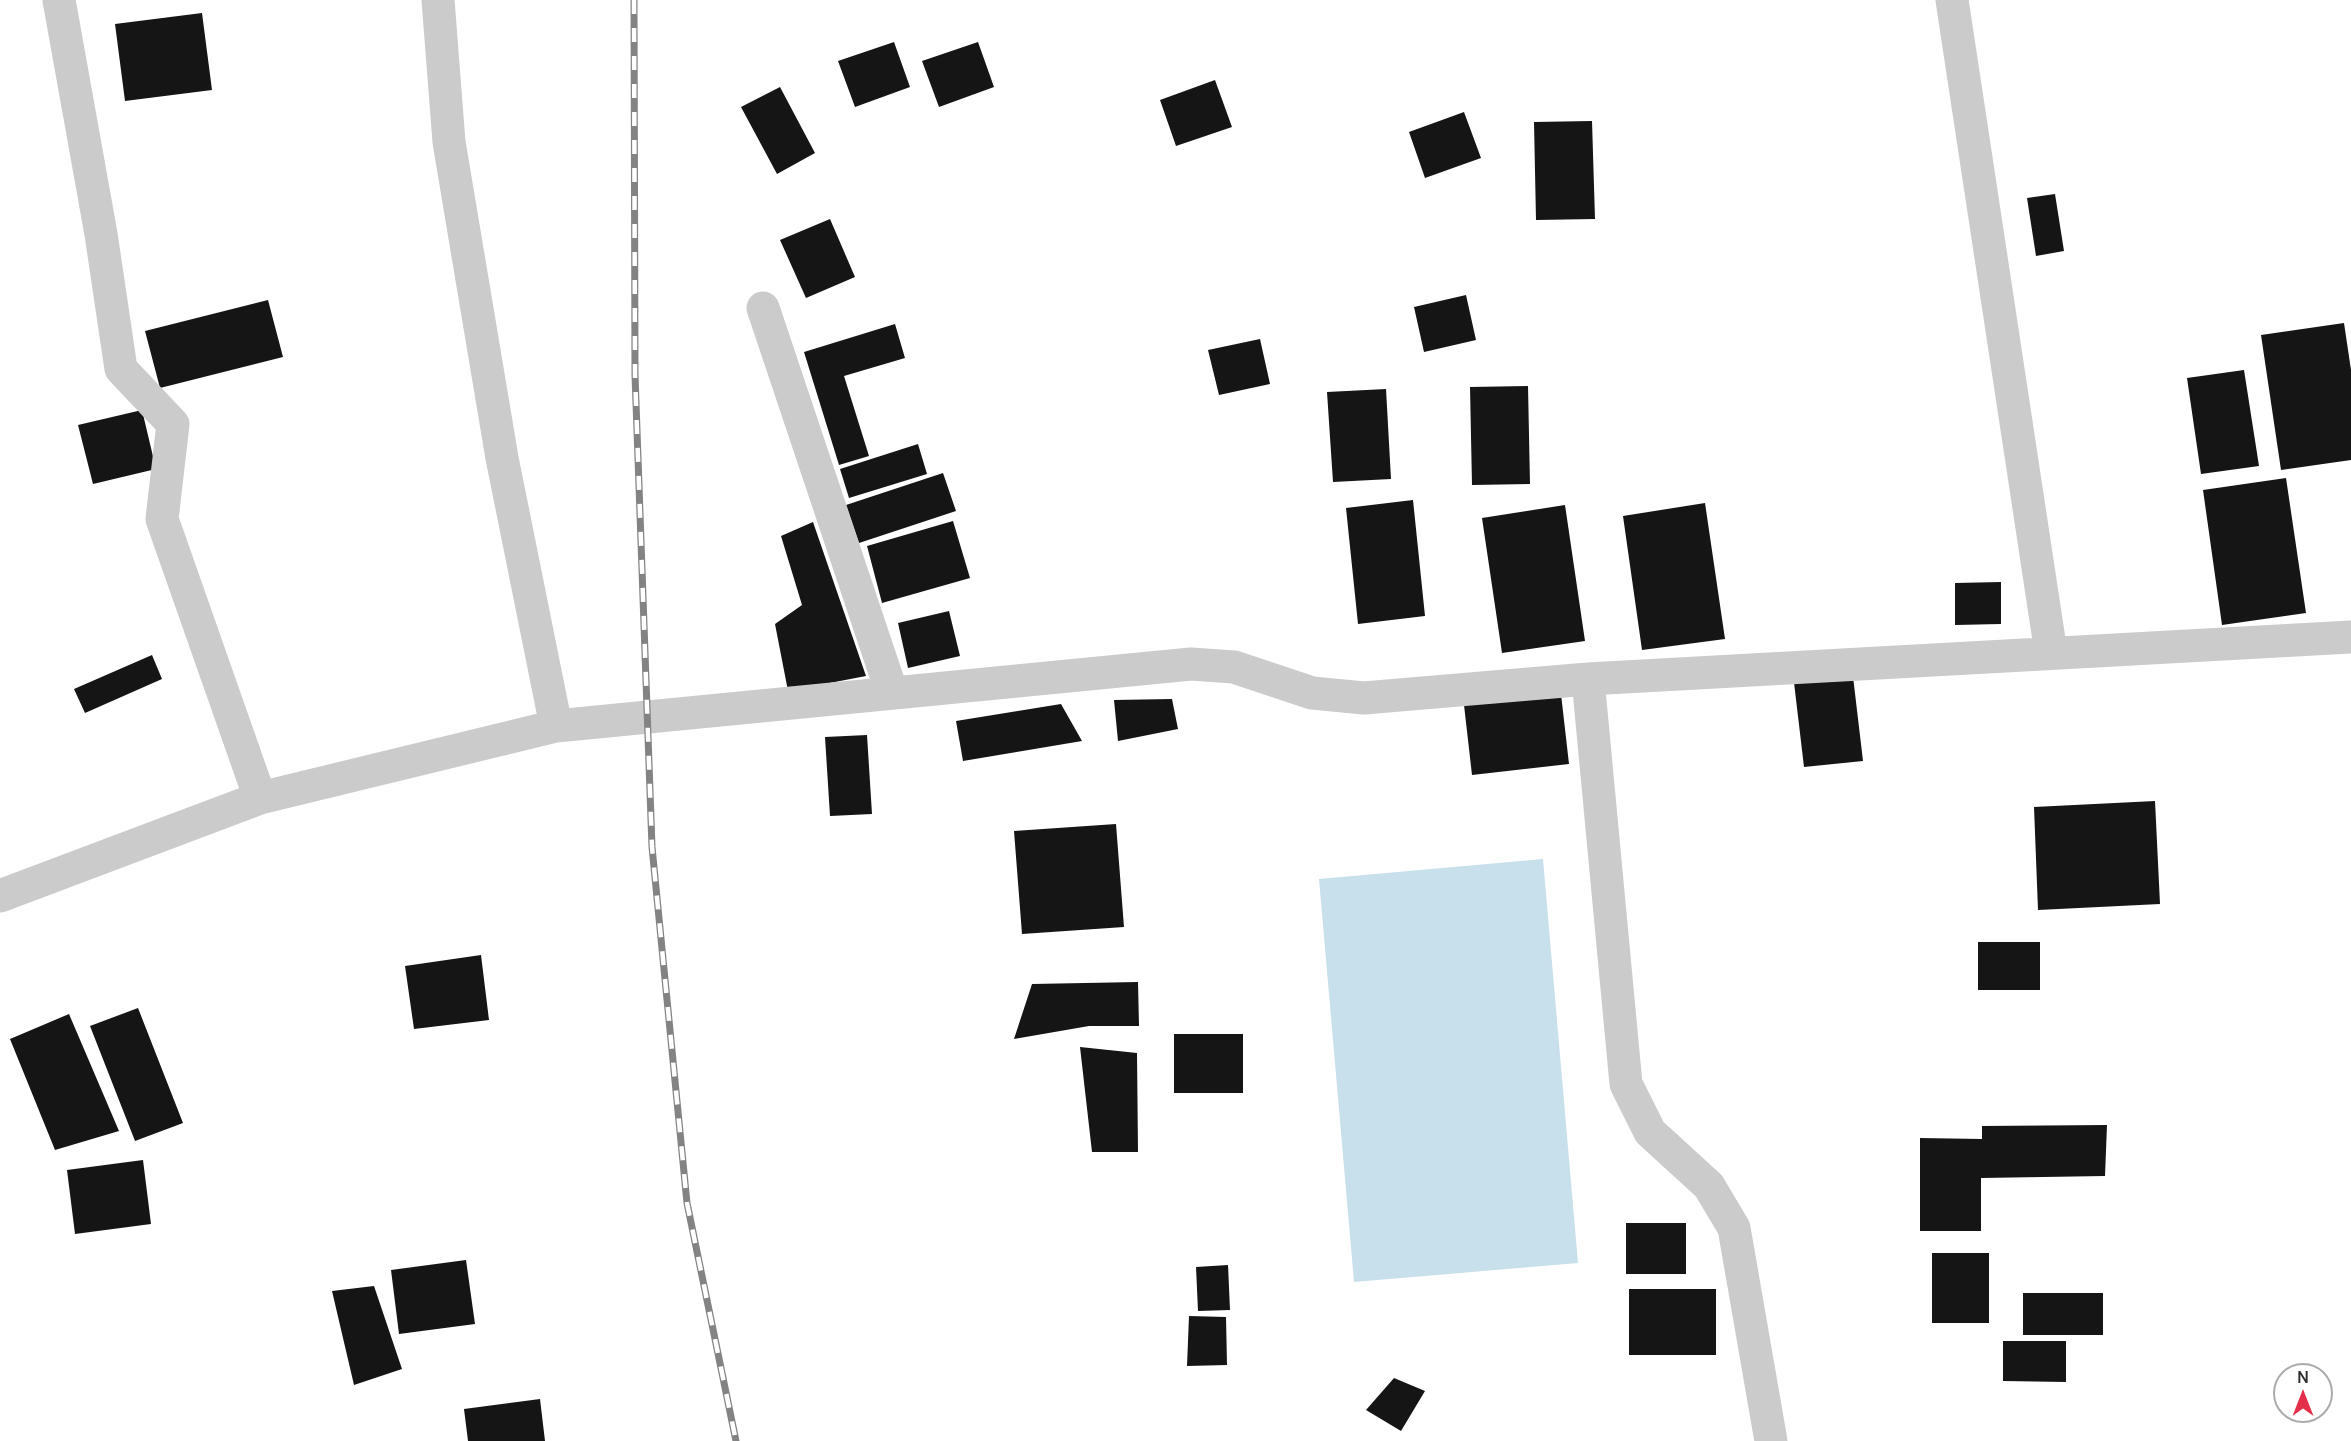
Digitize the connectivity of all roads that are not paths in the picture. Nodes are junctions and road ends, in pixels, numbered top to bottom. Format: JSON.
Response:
{"nodes":[{"id":1,"x":59,"y":0,"type":"edge"},
{"id":2,"x":438,"y":0,"type":"edge"},
{"id":3,"x":1952,"y":0,"type":"edge"},
{"id":4,"x":764,"y":308,"type":"dead end"},
{"id":5,"x":2351,"y":637,"type":"edge"},
{"id":6,"x":2051,"y":653,"type":"junction"},
{"id":7,"x":1588,"y":679,"type":"junction"},
{"id":8,"x":891,"y":693,"type":"junction"},
{"id":9,"x":556,"y":726,"type":"junction"},
{"id":10,"x":260,"y":798,"type":"junction"},
{"id":11,"x":0,"y":896,"type":"edge"},
{"id":12,"x":1771,"y":1441,"type":"edge"}],
"edges":[{"from":1,"to":10,"type":"street"},
{"from":2,"to":9,"type":"street"},
{"from":3,"to":6,"type":"street"},
{"from":4,"to":8,"type":"street"},
{"from":5,"to":6,"type":"street"},
{"from":6,"to":7,"type":"street"},
{"from":7,"to":8,"type":"street"},
{"from":7,"to":12,"type":"street"},
{"from":8,"to":9,"type":"street"},
{"from":9,"to":10,"type":"street"},
{"from":10,"to":11,"type":"street"}]}
